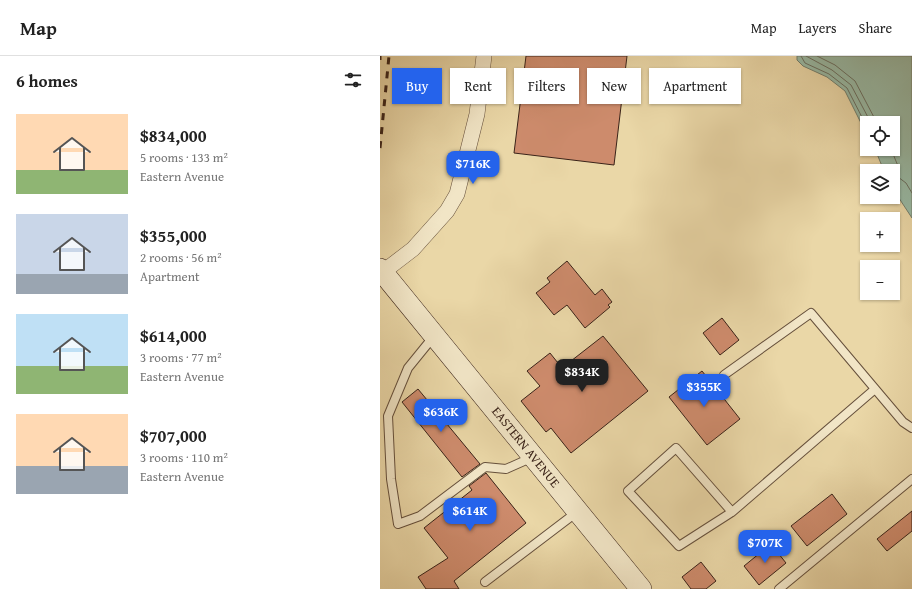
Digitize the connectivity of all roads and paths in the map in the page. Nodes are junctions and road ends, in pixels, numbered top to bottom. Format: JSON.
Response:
{"nodes":[{"id":1,"x":484,"y":56,"type":"edge"},
{"id":2,"x":381,"y":270,"type":"edge"},
{"id":3,"x":434,"y":335,"type":"junction"},
{"id":4,"x":724,"y":376,"type":"dead end"},
{"id":5,"x":875,"y":389,"type":"junction"},
{"id":6,"x":912,"y":428,"type":"edge"},
{"id":7,"x":533,"y":457,"type":"junction"},
{"id":8,"x":912,"y":479,"type":"edge"},
{"id":9,"x":578,"y":511,"type":"junction"},
{"id":10,"x":732,"y":512,"type":"junction"},
{"id":11,"x":485,"y":582,"type":"dead end"},
{"id":12,"x":641,"y":589,"type":"edge"},
{"id":13,"x":779,"y":589,"type":"edge"}],
"edges":[{"from":1,"to":2,"type":"street"},
{"from":2,"to":3,"type":"main road","name":"EASTERN AVENUE"},
{"from":3,"to":7,"type":"main road","name":"EASTERN AVENUE"},
{"from":3,"to":7,"type":"lane"},
{"from":4,"to":5,"type":"lane"},
{"from":5,"to":6,"type":"lane"},
{"from":5,"to":10,"type":"lane"},
{"from":7,"to":9,"type":"main road","name":"EASTERN AVENUE"},
{"from":8,"to":13,"type":"lane"},
{"from":9,"to":11,"type":"lane"},
{"from":9,"to":12,"type":"main road","name":"EASTERN AVENUE"},
{"from":10,"to":10,"type":"lane"}]}
